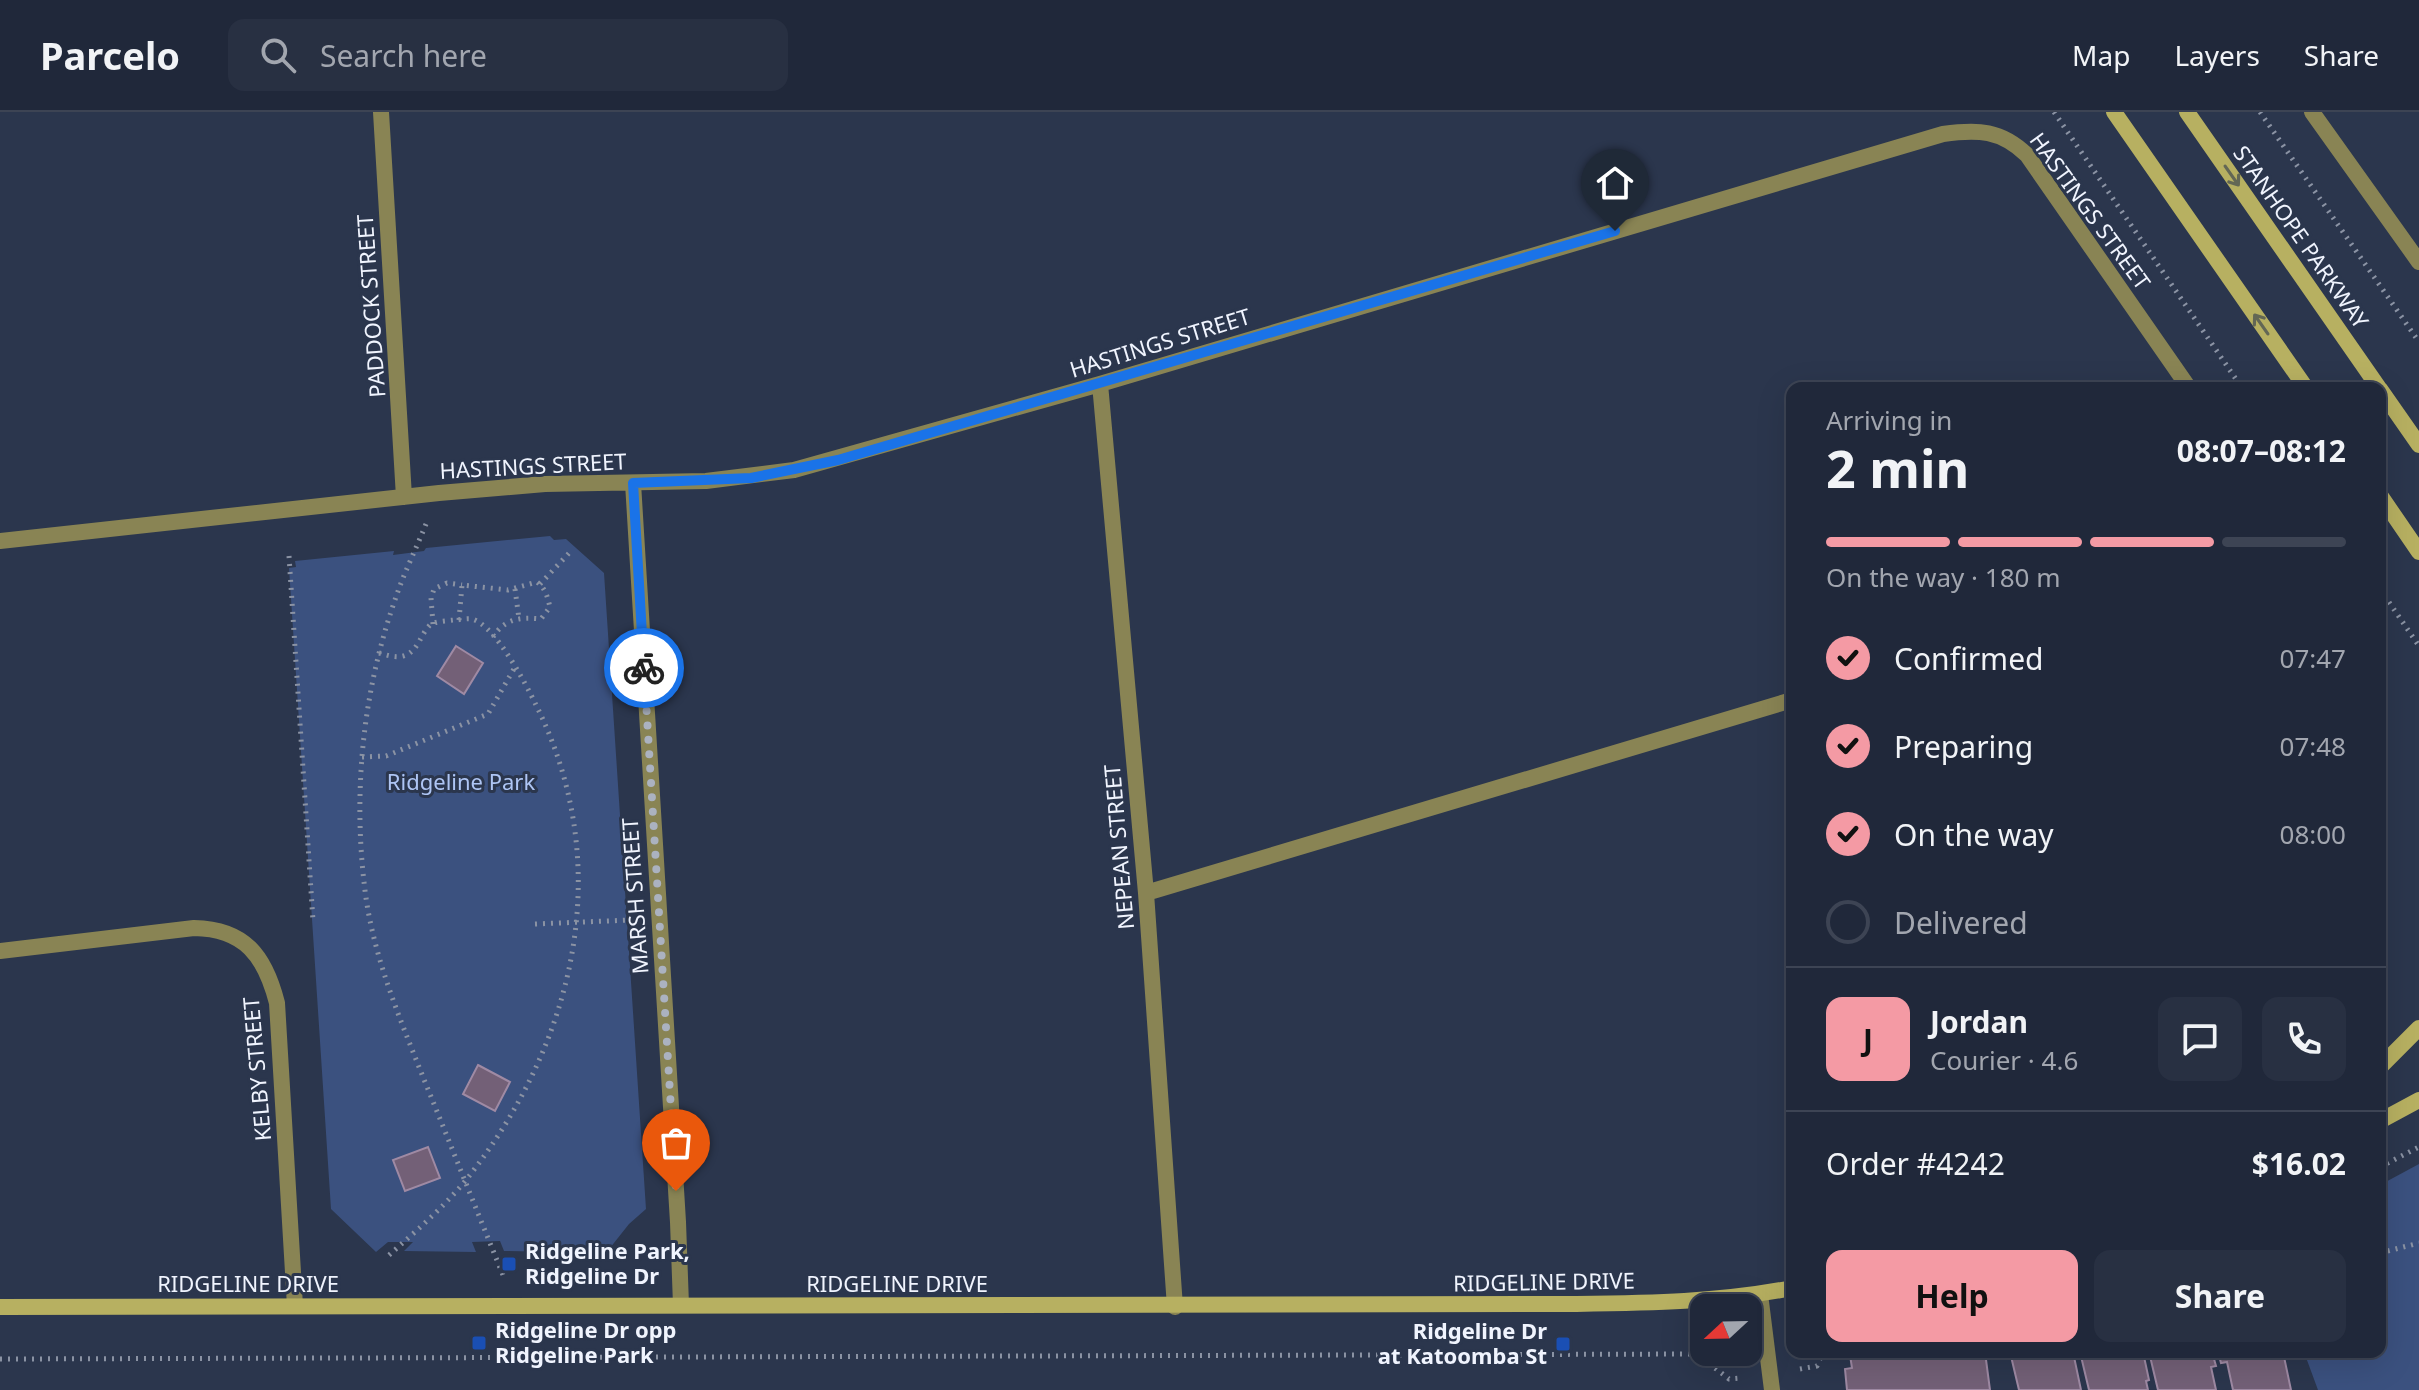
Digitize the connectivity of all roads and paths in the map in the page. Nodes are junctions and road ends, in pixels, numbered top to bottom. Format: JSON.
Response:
{"nodes":[{"id":1,"x":381,"y":112,"type":"edge"},
{"id":2,"x":2054,"y":112,"type":"edge"},
{"id":3,"x":2114,"y":112,"type":"edge"},
{"id":4,"x":2187,"y":112,"type":"edge"},
{"id":5,"x":2260,"y":112,"type":"edge"},
{"id":6,"x":2312,"y":112,"type":"edge"},
{"id":7,"x":2419,"y":262,"type":"edge"},
{"id":8,"x":2419,"y":342,"type":"edge"},
{"id":9,"x":2185,"y":382,"type":"edge"},
{"id":10,"x":2238,"y":382,"type":"edge"},
{"id":11,"x":2302,"y":382,"type":"edge"},
{"id":12,"x":2375,"y":382,"type":"edge"},
{"id":13,"x":1100,"y":384,"type":"junction"},
{"id":14,"x":2386,"y":398,"type":"edge"},
{"id":15,"x":2419,"y":445,"type":"edge"},
{"id":16,"x":633,"y":483,"type":"junction"},
{"id":17,"x":439,"y":493,"type":"junction"},
{"id":18,"x":404,"y":497,"type":"junction"},
{"id":19,"x":2386,"y":504,"type":"edge"},
{"id":20,"x":0,"y":541,"type":"edge"},
{"id":21,"x":571,"y":551,"type":"dead end"},
{"id":22,"x":2419,"y":552,"type":"edge"},
{"id":23,"x":289,"y":556,"type":"dead end"},
{"id":24,"x":540,"y":584,"type":"junction"},
{"id":25,"x":462,"y":585,"type":"junction"},
{"id":26,"x":515,"y":589,"type":"junction"},
{"id":27,"x":2386,"y":598,"type":"edge"},
{"id":28,"x":519,"y":619,"type":"junction"},
{"id":29,"x":459,"y":620,"type":"junction"},
{"id":30,"x":433,"y":624,"type":"junction"},
{"id":31,"x":493,"y":637,"type":"junction"},
{"id":32,"x":2419,"y":646,"type":"edge"},
{"id":33,"x":379,"y":653,"type":"junction"},
{"id":34,"x":515,"y":667,"type":"junction"},
{"id":35,"x":1786,"y":702,"type":"edge"},
{"id":36,"x":362,"y":757,"type":"junction"},
{"id":37,"x":1146,"y":893,"type":"junction"},
{"id":38,"x":631,"y":920,"type":"dead end"},
{"id":39,"x":313,"y":921,"type":"dead end"},
{"id":40,"x":578,"y":922,"type":"junction"},
{"id":41,"x":535,"y":924,"type":"dead end"},
{"id":42,"x":0,"y":951,"type":"edge"},
{"id":43,"x":2419,"y":1028,"type":"edge"},
{"id":44,"x":2386,"y":1061,"type":"edge"},
{"id":45,"x":2419,"y":1100,"type":"edge"},
{"id":46,"x":2386,"y":1118,"type":"edge"},
{"id":47,"x":2419,"y":1147,"type":"edge"},
{"id":48,"x":2386,"y":1164,"type":"edge"},
{"id":49,"x":465,"y":1181,"type":"junction"},
{"id":50,"x":2419,"y":1243,"type":"edge"},
{"id":51,"x":2386,"y":1251,"type":"edge"},
{"id":52,"x":388,"y":1256,"type":"dead end"},
{"id":53,"x":1786,"y":1289,"type":"edge"},
{"id":54,"x":1760,"y":1294,"type":"edge"},
{"id":55,"x":1690,"y":1300,"type":"edge"},
{"id":56,"x":681,"y":1305,"type":"junction"},
{"id":57,"x":295,"y":1306,"type":"junction"},
{"id":58,"x":515,"y":1306,"type":"junction"},
{"id":59,"x":0,"y":1307,"type":"edge"},
{"id":60,"x":1175,"y":1307,"type":"junction"},
{"id":61,"x":1762,"y":1310,"type":"edge"},
{"id":62,"x":1820,"y":1358,"type":"edge"},
{"id":63,"x":0,"y":1359,"type":"edge"},
{"id":64,"x":1771,"y":1382,"type":"edge"}],
"edges":[{"from":1,"to":18,"type":"street","name":"PADDOCK STREET"},
{"from":2,"to":10,"type":"path"},
{"from":11,"to":3,"type":"street","one_way":true},
{"from":4,"to":12,"type":"street","name":"STANHOPE PARKWAY","one_way":true},
{"from":5,"to":8,"type":"path"},
{"from":6,"to":7,"type":"street"},
{"from":9,"to":13,"type":"street","name":"HASTINGS STREET"},
{"from":13,"to":16,"type":"street","name":"HASTINGS STREET"},
{"from":13,"to":37,"type":"street","name":"NEPEAN STREET"},
{"from":14,"to":15,"type":"street","name":"STANHOPE PARKWAY"},
{"from":16,"to":17,"type":"street","name":"HASTINGS STREET"},
{"from":16,"to":56,"type":"street","name":"MARSH STREET"},
{"from":17,"to":18,"type":"street","name":"HASTINGS STREET"},
{"from":17,"to":33,"type":"path"},
{"from":18,"to":20,"type":"street","name":"HASTINGS STREET"},
{"from":19,"to":22,"type":"street"},
{"from":21,"to":24,"type":"path"},
{"from":23,"to":39,"type":"path"},
{"from":24,"to":26,"type":"path"},
{"from":24,"to":28,"type":"path"},
{"from":25,"to":26,"type":"path"},
{"from":25,"to":29,"type":"path"},
{"from":25,"to":30,"type":"path"},
{"from":26,"to":28,"type":"path"},
{"from":27,"to":32,"type":"path"},
{"from":28,"to":31,"type":"path"},
{"from":29,"to":30,"type":"path"},
{"from":29,"to":31,"type":"path"},
{"from":30,"to":33,"type":"path"},
{"from":31,"to":34,"type":"path"},
{"from":33,"to":36,"type":"path"},
{"from":34,"to":36,"type":"path"},
{"from":34,"to":40,"type":"path"},
{"from":35,"to":37,"type":"street"},
{"from":36,"to":49,"type":"path"},
{"from":37,"to":60,"type":"street","name":"NEPEAN STREET"},
{"from":38,"to":40,"type":"path"},
{"from":40,"to":41,"type":"path"},
{"from":40,"to":49,"type":"path"},
{"from":42,"to":57,"type":"street","name":"KELBY STREET"},
{"from":43,"to":44,"type":"street"},
{"from":45,"to":46,"type":"street"},
{"from":47,"to":48,"type":"path"},
{"from":49,"to":52,"type":"path"},
{"from":49,"to":58,"type":"path"},
{"from":50,"to":51,"type":"path"},
{"from":53,"to":54,"type":"street","name":"RIDGELINE DRIVE"},
{"from":55,"to":60,"type":"street","name":"RIDGELINE DRIVE"},
{"from":56,"to":58,"type":"street","name":"RIDGELINE DRIVE"},
{"from":56,"to":60,"type":"street","name":"RIDGELINE DRIVE"},
{"from":57,"to":58,"type":"street","name":"RIDGELINE DRIVE"},
{"from":57,"to":59,"type":"street","name":"RIDGELINE DRIVE"},
{"from":61,"to":64,"type":"street"},
{"from":62,"to":64,"type":"path"},
{"from":63,"to":64,"type":"path"}]}
